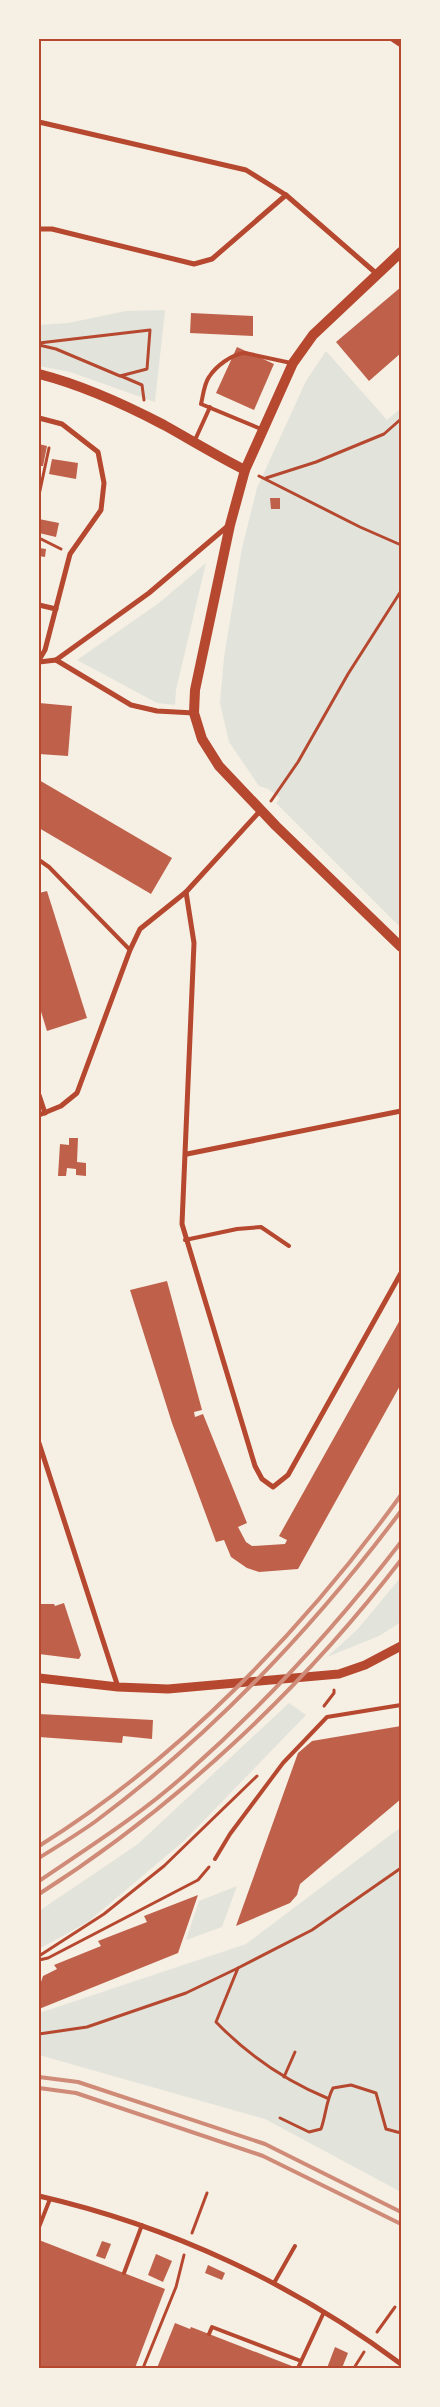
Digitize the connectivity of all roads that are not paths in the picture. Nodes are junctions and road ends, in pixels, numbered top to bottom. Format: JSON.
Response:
{"nodes":[{"id":1,"x":392,"y":39,"type":"edge"},
{"id":2,"x":401,"y":45,"type":"edge"},
{"id":3,"x":39,"y":122,"type":"edge"},
{"id":4,"x":286,"y":195,"type":"junction"},
{"id":5,"x":39,"y":229,"type":"edge"},
{"id":6,"x":401,"y":252,"type":"edge"},
{"id":7,"x":377,"y":274,"type":"junction"},
{"id":8,"x":293,"y":363,"type":"junction"},
{"id":9,"x":39,"y":374,"type":"edge"},
{"id":10,"x":210,"y":407,"type":"junction"},
{"id":11,"x":39,"y":418,"type":"edge"},
{"id":12,"x":263,"y":430,"type":"junction"},
{"id":13,"x":194,"y":442,"type":"junction"},
{"id":14,"x":245,"y":470,"type":"junction"},
{"id":15,"x":230,"y":525,"type":"junction"},
{"id":16,"x":39,"y":605,"type":"edge"},
{"id":17,"x":56,"y":609,"type":"junction"},
{"id":18,"x":56,"y":660,"type":"junction"},
{"id":19,"x":39,"y":661,"type":"edge"},
{"id":20,"x":194,"y":713,"type":"junction"},
{"id":21,"x":260,"y":811,"type":"junction"},
{"id":22,"x":39,"y":860,"type":"edge"},
{"id":23,"x":186,"y":892,"type":"junction"},
{"id":24,"x":401,"y":947,"type":"edge"},
{"id":25,"x":130,"y":950,"type":"junction"},
{"id":26,"x":39,"y":1095,"type":"edge"},
{"id":27,"x":401,"y":1111,"type":"edge"},
{"id":28,"x":42,"y":1114,"type":"edge"},
{"id":29,"x":187,"y":1154,"type":"junction"},
{"id":30,"x":185,"y":1240,"type":"junction"},
{"id":31,"x":289,"y":1246,"type":"dead end"},
{"id":32,"x":401,"y":1273,"type":"edge"},
{"id":33,"x":39,"y":1443,"type":"edge"},
{"id":34,"x":401,"y":1646,"type":"edge"},
{"id":35,"x":39,"y":1678,"type":"edge"},
{"id":36,"x":118,"y":1687,"type":"junction"},
{"id":37,"x":401,"y":1705,"type":"edge"},
{"id":38,"x":215,"y":1859,"type":"road end"},
{"id":39,"x":39,"y":2196,"type":"edge"},
{"id":40,"x":50,"y":2199,"type":"junction"},
{"id":41,"x":142,"y":2225,"type":"junction"},
{"id":42,"x":39,"y":2228,"type":"edge"},
{"id":43,"x":295,"y":2246,"type":"dead end"},
{"id":44,"x":124,"y":2273,"type":"dead end"},
{"id":45,"x":274,"y":2283,"type":"junction"},
{"id":46,"x":324,"y":2312,"type":"junction"},
{"id":47,"x":209,"y":2334,"type":"dead end"},
{"id":48,"x":301,"y":2361,"type":"junction"},
{"id":49,"x":401,"y":2364,"type":"edge"},
{"id":50,"x":298,"y":2368,"type":"edge"}],
"edges":[{"from":1,"to":2,"type":"street"},
{"from":3,"to":4,"type":"street"},
{"from":4,"to":5,"type":"street"},
{"from":4,"to":7,"type":"street"},
{"from":6,"to":7,"type":"main road"},
{"from":7,"to":8,"type":"main road"},
{"from":8,"to":10,"type":"lane"},
{"from":8,"to":12,"type":"main road"},
{"from":9,"to":13,"type":"main road"},
{"from":10,"to":12,"type":"lane"},
{"from":10,"to":13,"type":"lane"},
{"from":11,"to":17,"type":"street"},
{"from":12,"to":14,"type":"main road"},
{"from":13,"to":14,"type":"main road"},
{"from":14,"to":15,"type":"main road"},
{"from":15,"to":18,"type":"street"},
{"from":15,"to":20,"type":"main road"},
{"from":16,"to":17,"type":"street"},
{"from":17,"to":19,"type":"street"},
{"from":18,"to":19,"type":"street"},
{"from":18,"to":20,"type":"street"},
{"from":20,"to":21,"type":"main road"},
{"from":21,"to":23,"type":"street"},
{"from":21,"to":24,"type":"main road"},
{"from":22,"to":25,"type":"lane"},
{"from":23,"to":25,"type":"street"},
{"from":23,"to":29,"type":"street"},
{"from":25,"to":28,"type":"street"},
{"from":26,"to":28,"type":"street"},
{"from":27,"to":29,"type":"street"},
{"from":29,"to":30,"type":"street"},
{"from":30,"to":31,"type":"lane"},
{"from":30,"to":32,"type":"street"},
{"from":33,"to":36,"type":"street"},
{"from":34,"to":36,"type":"street"},
{"from":35,"to":36,"type":"street"},
{"from":37,"to":38,"type":"lane"},
{"from":39,"to":40,"type":"street"},
{"from":40,"to":41,"type":"street"},
{"from":40,"to":42,"type":"lane"},
{"from":41,"to":44,"type":"lane"},
{"from":41,"to":45,"type":"street"},
{"from":43,"to":45,"type":"lane"},
{"from":45,"to":46,"type":"street"},
{"from":46,"to":48,"type":"lane"},
{"from":46,"to":49,"type":"street"},
{"from":47,"to":48,"type":"lane"},
{"from":48,"to":50,"type":"lane"}]}
